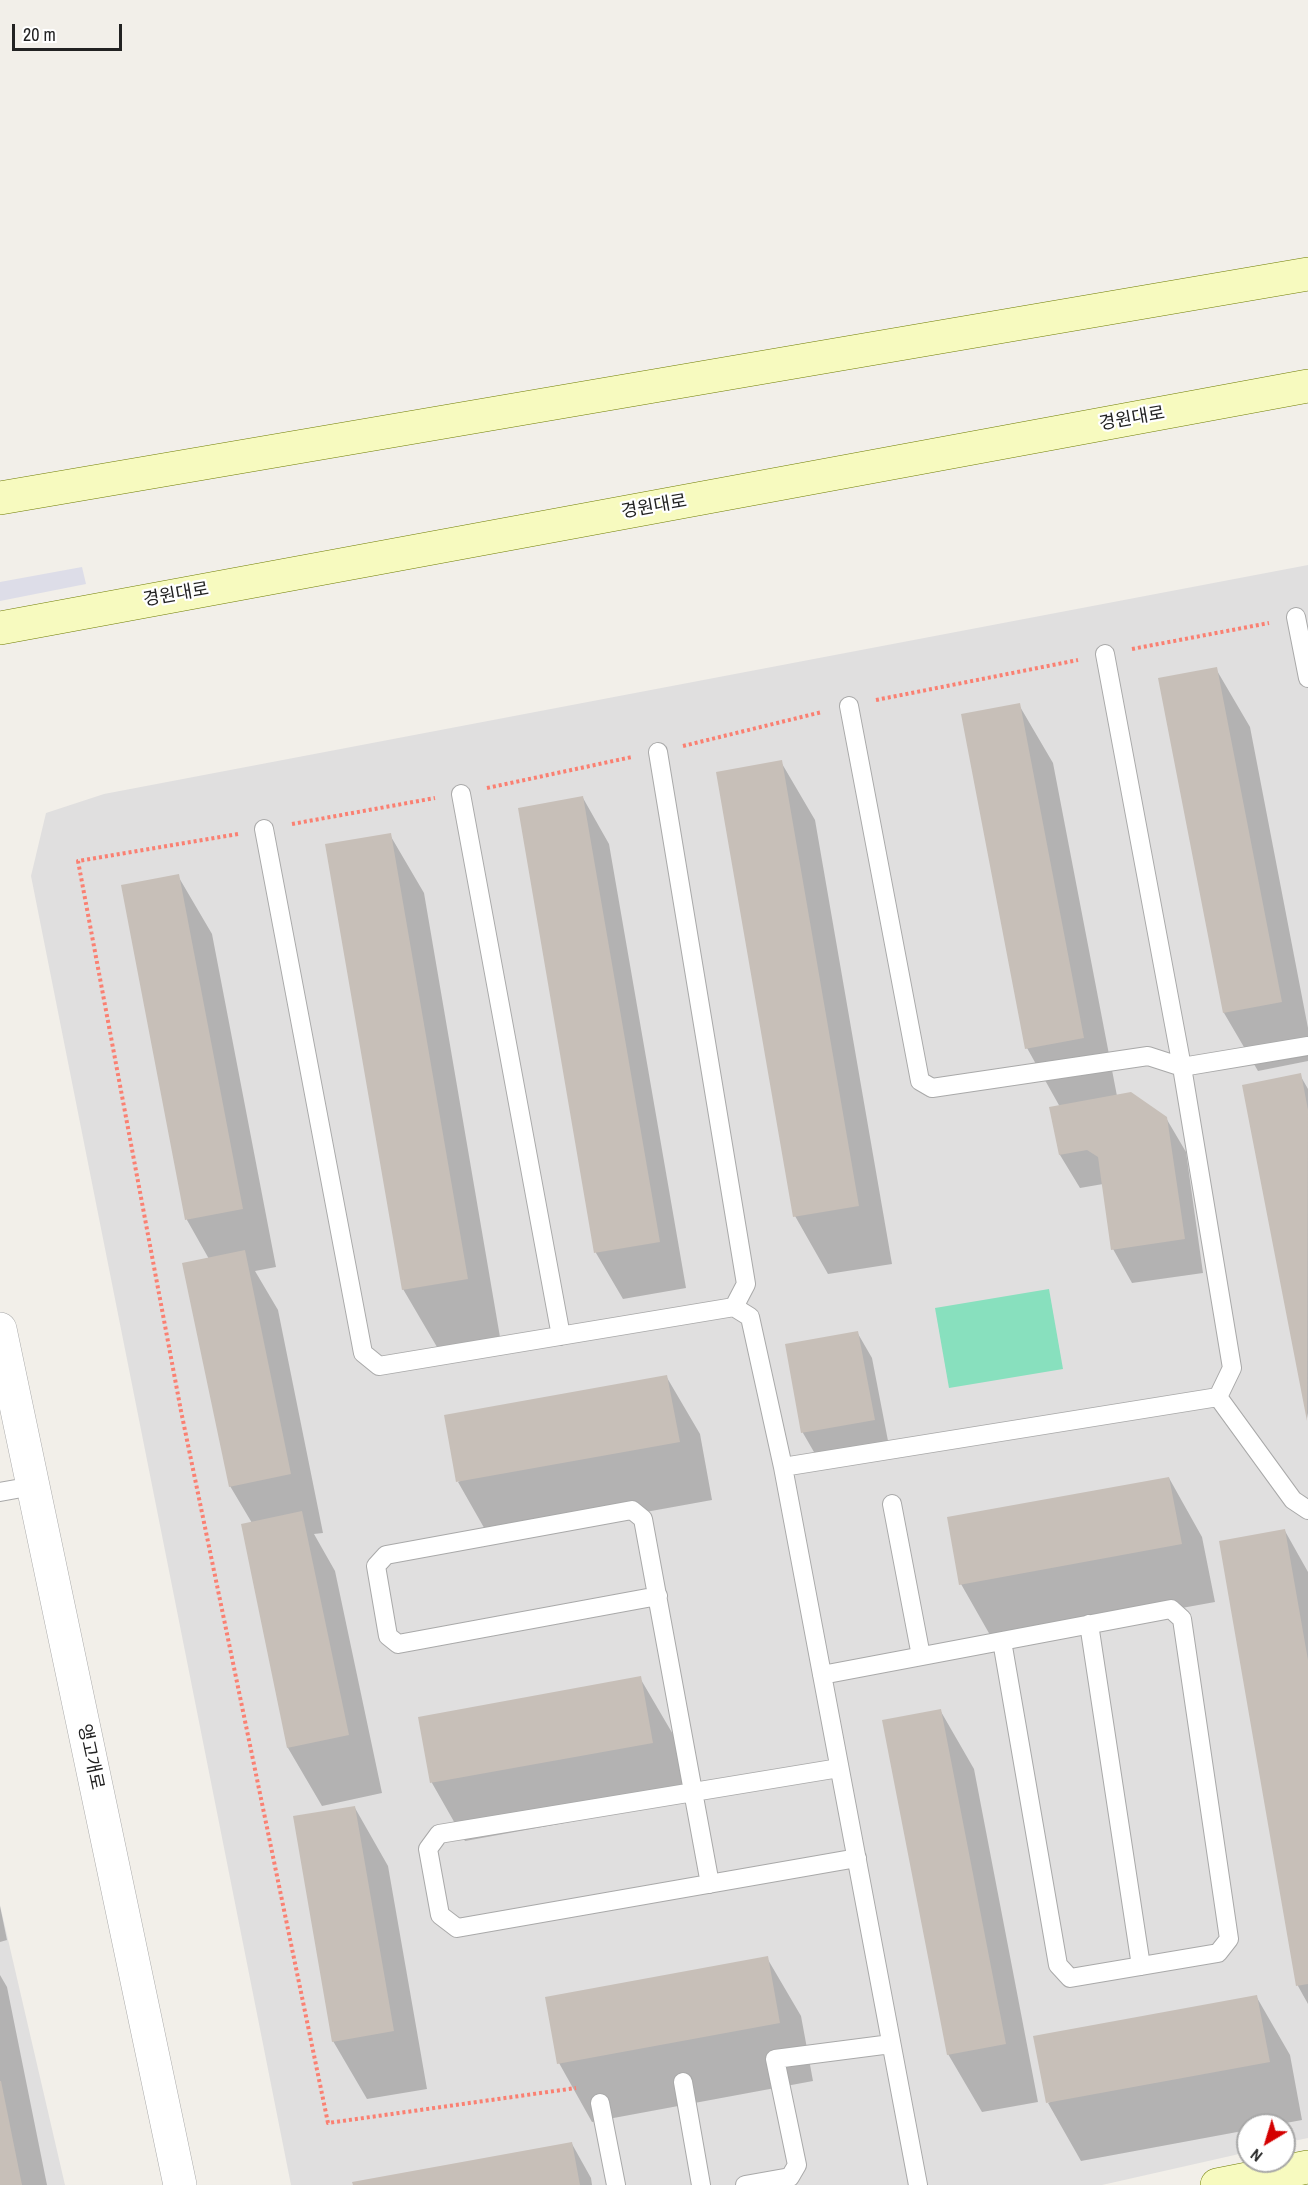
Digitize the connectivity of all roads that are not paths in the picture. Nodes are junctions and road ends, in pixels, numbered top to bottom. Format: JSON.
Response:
{"nodes":[{"id":1,"x":1308,"y":274,"type":"edge"},
{"id":2,"x":1308,"y":386,"type":"edge"},
{"id":3,"x":0,"y":498,"type":"edge"},
{"id":4,"x":1296,"y":617,"type":"road end"},
{"id":5,"x":0,"y":628,"type":"edge"},
{"id":6,"x":1105,"y":654,"type":"road end"},
{"id":7,"x":1308,"y":678,"type":"edge"},
{"id":8,"x":849,"y":706,"type":"road end"},
{"id":9,"x":658,"y":752,"type":"road end"},
{"id":10,"x":461,"y":794,"type":"road end"},
{"id":11,"x":264,"y":829,"type":"road end"},
{"id":12,"x":1308,"y":1046,"type":"edge"},
{"id":13,"x":1182,"y":1067,"type":"junction"},
{"id":14,"x":734,"y":1307,"type":"junction"},
{"id":15,"x":0,"y":1329,"type":"edge"},
{"id":16,"x":561,"y":1336,"type":"junction"},
{"id":17,"x":1218,"y":1397,"type":"junction"},
{"id":18,"x":783,"y":1467,"type":"junction"},
{"id":19,"x":33,"y":1486,"type":"junction"},
{"id":20,"x":0,"y":1492,"type":"edge"},
{"id":21,"x":892,"y":1504,"type":"dead end"},
{"id":22,"x":1308,"y":1510,"type":"edge"},
{"id":23,"x":658,"y":1596,"type":"junction"},
{"id":24,"x":1089,"y":1624,"type":"junction"},
{"id":25,"x":1002,"y":1641,"type":"junction"},
{"id":26,"x":921,"y":1656,"type":"junction"},
{"id":27,"x":822,"y":1675,"type":"junction"},
{"id":28,"x":839,"y":1768,"type":"junction"},
{"id":29,"x":695,"y":1792,"type":"junction"},
{"id":30,"x":856,"y":1858,"type":"junction"},
{"id":31,"x":710,"y":1884,"type":"junction"},
{"id":32,"x":1141,"y":1966,"type":"junction"},
{"id":33,"x":891,"y":2044,"type":"junction"},
{"id":34,"x":683,"y":2082,"type":"dead end"},
{"id":35,"x":600,"y":2103,"type":"road end"},
{"id":36,"x":1308,"y":2167,"type":"edge"},
{"id":37,"x":180,"y":2185,"type":"edge"},
{"id":38,"x":616,"y":2185,"type":"edge"},
{"id":39,"x":701,"y":2185,"type":"edge"},
{"id":40,"x":745,"y":2185,"type":"edge"},
{"id":41,"x":918,"y":2185,"type":"edge"},
{"id":42,"x":1217,"y":2185,"type":"edge"}],
"edges":[{"from":1,"to":3,"type":"main road"},
{"from":2,"to":5,"type":"main road","name":"경원대로"},
{"from":4,"to":7,"type":"lane"},
{"from":6,"to":13,"type":"lane"},
{"from":8,"to":13,"type":"lane"},
{"from":9,"to":14,"type":"lane"},
{"from":10,"to":16,"type":"lane"},
{"from":11,"to":16,"type":"lane"},
{"from":12,"to":13,"type":"lane"},
{"from":13,"to":17,"type":"lane"},
{"from":14,"to":16,"type":"lane"},
{"from":14,"to":18,"type":"lane"},
{"from":15,"to":19,"type":"street","name":"앵고개로"},
{"from":17,"to":18,"type":"lane"},
{"from":17,"to":22,"type":"lane"},
{"from":18,"to":27,"type":"lane"},
{"from":19,"to":20,"type":"lane"},
{"from":19,"to":37,"type":"street","name":"앵고개로"},
{"from":21,"to":26,"type":"lane"},
{"from":23,"to":23,"type":"lane"},
{"from":23,"to":29,"type":"lane"},
{"from":24,"to":25,"type":"lane"},
{"from":24,"to":32,"type":"lane"},
{"from":24,"to":32,"type":"lane"},
{"from":25,"to":26,"type":"lane"},
{"from":25,"to":32,"type":"lane"},
{"from":26,"to":27,"type":"lane"},
{"from":27,"to":28,"type":"lane"},
{"from":28,"to":29,"type":"lane"},
{"from":28,"to":30,"type":"lane"},
{"from":29,"to":31,"type":"lane"},
{"from":29,"to":31,"type":"lane"},
{"from":30,"to":31,"type":"lane"},
{"from":30,"to":33,"type":"lane"},
{"from":33,"to":40,"type":"lane"},
{"from":33,"to":41,"type":"lane"},
{"from":34,"to":39,"type":"lane"},
{"from":35,"to":38,"type":"lane"},
{"from":36,"to":42,"type":"main road"}]}
